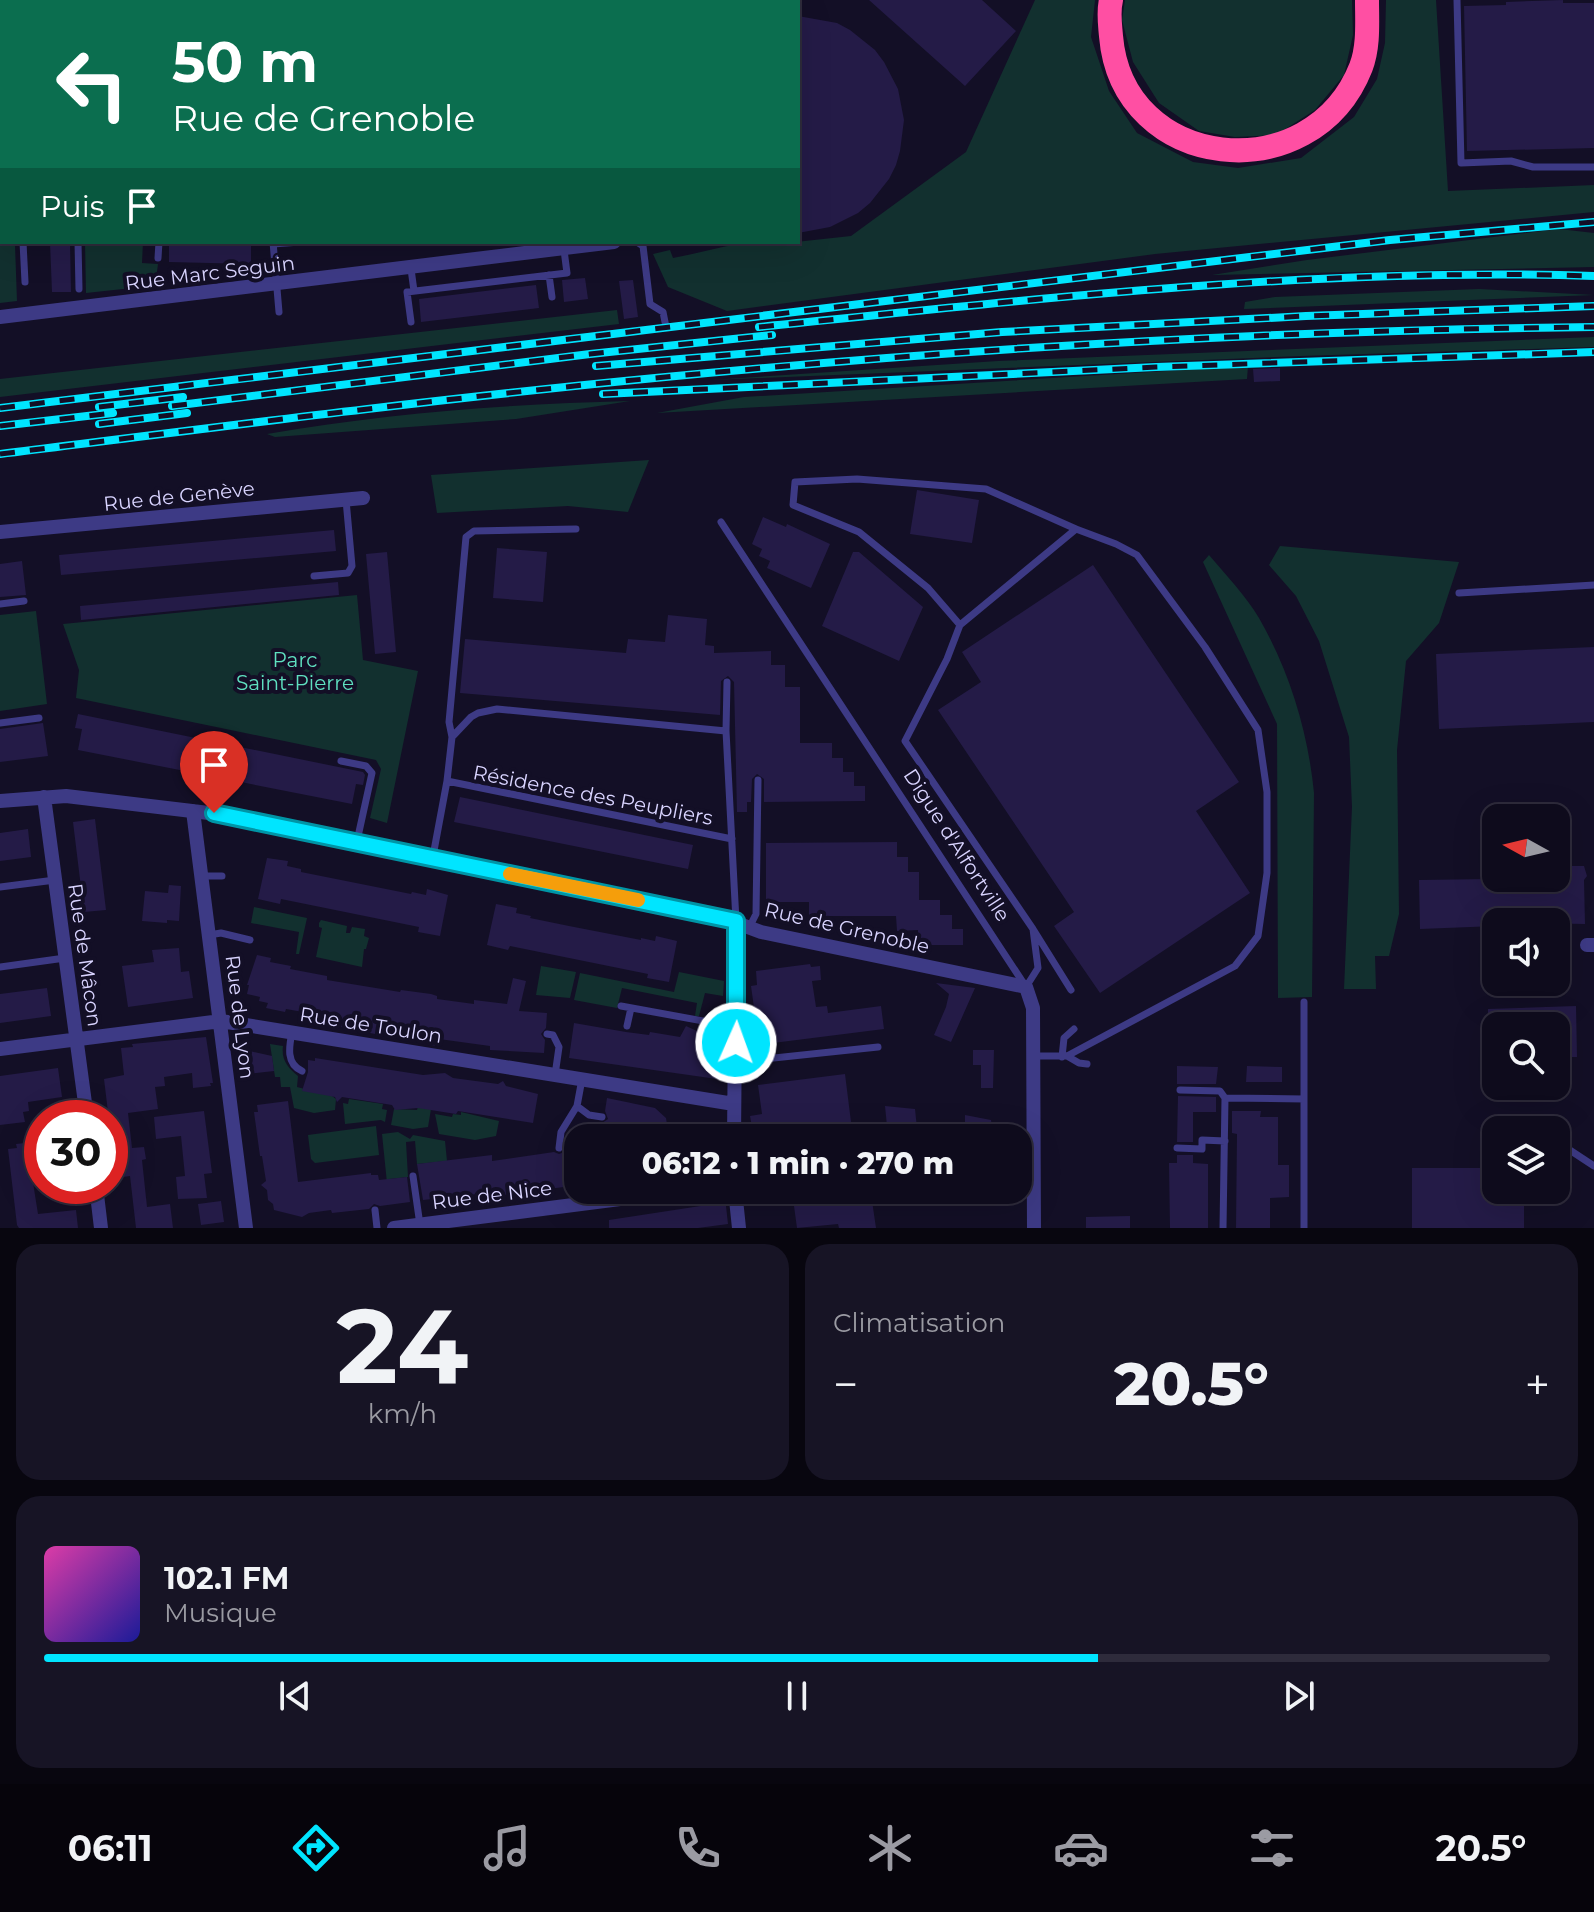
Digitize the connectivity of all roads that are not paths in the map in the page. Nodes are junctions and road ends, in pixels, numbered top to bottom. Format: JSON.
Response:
{"nodes":[{"id":1,"x":1111,"y":0,"type":"edge"},
{"id":2,"x":1367,"y":0,"type":"edge"},
{"id":3,"x":1457,"y":0,"type":"edge"},
{"id":4,"x":1594,"y":167,"type":"edge"},
{"id":5,"x":23,"y":244,"type":"edge"},
{"id":6,"x":78,"y":244,"type":"edge"},
{"id":7,"x":159,"y":244,"type":"edge"},
{"id":8,"x":273,"y":244,"type":"edge"},
{"id":9,"x":602,"y":244,"type":"edge"},
{"id":10,"x":640,"y":244,"type":"edge"},
{"id":11,"x":564,"y":250,"type":"junction"},
{"id":12,"x":158,"y":258,"type":"dead end"},
{"id":13,"x":411,"y":269,"type":"junction"},
{"id":14,"x":549,"y":275,"type":"junction"},
{"id":15,"x":25,"y":282,"type":"dead end"},
{"id":16,"x":276,"y":285,"type":"junction"},
{"id":17,"x":79,"y":289,"type":"dead end"},
{"id":18,"x":414,"y":291,"type":"junction"},
{"id":19,"x":552,"y":297,"type":"dead end"},
{"id":20,"x":279,"y":312,"type":"dead end"},
{"id":21,"x":0,"y":317,"type":"edge"},
{"id":22,"x":411,"y":322,"type":"dead end"},
{"id":23,"x":666,"y":327,"type":"dead end"},
{"id":24,"x":363,"y":498,"type":"dead end"},
{"id":25,"x":346,"y":500,"type":"junction"},
{"id":26,"x":721,"y":522,"type":"dead end"},
{"id":27,"x":576,"y":529,"type":"dead end"},
{"id":28,"x":1076,"y":529,"type":"junction"},
{"id":29,"x":0,"y":532,"type":"edge"},
{"id":30,"x":314,"y":576,"type":"dead end"},
{"id":31,"x":1594,"y":585,"type":"edge"},
{"id":32,"x":1459,"y":593,"type":"dead end"},
{"id":33,"x":24,"y":601,"type":"dead end"},
{"id":34,"x":0,"y":604,"type":"edge"},
{"id":35,"x":960,"y":625,"type":"junction"},
{"id":36,"x":727,"y":682,"type":"dead end"},
{"id":37,"x":847,"y":694,"type":"dead end"},
{"id":38,"x":838,"y":700,"type":"junction"},
{"id":39,"x":39,"y":718,"type":"dead end"},
{"id":40,"x":0,"y":723,"type":"edge"},
{"id":41,"x":726,"y":731,"type":"junction"},
{"id":42,"x":452,"y":737,"type":"junction"},
{"id":43,"x":341,"y":761,"type":"dead end"},
{"id":44,"x":758,"y":780,"type":"dead end"},
{"id":45,"x":447,"y":781,"type":"junction"},
{"id":46,"x":44,"y":797,"type":"junction"},
{"id":47,"x":0,"y":801,"type":"edge"},
{"id":48,"x":193,"y":811,"type":"junction"},
{"id":49,"x":732,"y":839,"type":"junction"},
{"id":50,"x":357,"y":841,"type":"junction"},
{"id":51,"x":432,"y":858,"type":"junction"},
{"id":52,"x":201,"y":876,"type":"junction"},
{"id":53,"x":222,"y":876,"type":"dead end"},
{"id":54,"x":55,"y":880,"type":"junction"},
{"id":55,"x":0,"y":887,"type":"edge"},
{"id":56,"x":743,"y":924,"type":"junction"},
{"id":57,"x":1033,"y":929,"type":"junction"},
{"id":58,"x":209,"y":935,"type":"junction"},
{"id":59,"x":250,"y":940,"type":"dead end"},
{"id":60,"x":65,"y":958,"type":"junction"},
{"id":61,"x":0,"y":967,"type":"edge"},
{"id":62,"x":1026,"y":987,"type":"junction"},
{"id":63,"x":1071,"y":990,"type":"dead end"},
{"id":64,"x":1304,"y":1002,"type":"dead end"},
{"id":65,"x":621,"y":1006,"type":"dead end"},
{"id":66,"x":631,"y":1008,"type":"junction"},
{"id":67,"x":221,"y":1021,"type":"junction"},
{"id":68,"x":627,"y":1026,"type":"dead end"},
{"id":69,"x":736,"y":1027,"type":"junction"},
{"id":70,"x":1074,"y":1029,"type":"dead end"},
{"id":71,"x":292,"y":1032,"type":"junction"},
{"id":72,"x":547,"y":1034,"type":"dead end"},
{"id":73,"x":76,"y":1040,"type":"junction"},
{"id":74,"x":878,"y":1047,"type":"dead end"},
{"id":75,"x":0,"y":1049,"type":"edge"},
{"id":76,"x":1032,"y":1056,"type":"junction"},
{"id":77,"x":1065,"y":1056,"type":"junction"},
{"id":78,"x":735,"y":1059,"type":"junction"},
{"id":79,"x":1087,"y":1064,"type":"dead end"},
{"id":80,"x":302,"y":1071,"type":"dead end"},
{"id":81,"x":555,"y":1075,"type":"junction"},
{"id":82,"x":582,"y":1079,"type":"junction"},
{"id":83,"x":1180,"y":1090,"type":"dead end"},
{"id":84,"x":1225,"y":1098,"type":"junction"},
{"id":85,"x":1304,"y":1099,"type":"junction"},
{"id":86,"x":84,"y":1100,"type":"edge"},
{"id":87,"x":734,"y":1104,"type":"junction"},
{"id":88,"x":577,"y":1106,"type":"junction"},
{"id":89,"x":602,"y":1117,"type":"dead end"},
{"id":90,"x":734,"y":1124,"type":"edge"},
{"id":91,"x":1225,"y":1141,"type":"junction"},
{"id":92,"x":559,"y":1148,"type":"dead end"},
{"id":93,"x":1177,"y":1148,"type":"dead end"},
{"id":94,"x":1570,"y":1150,"type":"edge"},
{"id":95,"x":1594,"y":1166,"type":"edge"},
{"id":96,"x":413,"y":1176,"type":"dead end"},
{"id":97,"x":98,"y":1204,"type":"edge"},
{"id":98,"x":582,"y":1204,"type":"edge"},
{"id":99,"x":736,"y":1204,"type":"edge"},
{"id":100,"x":375,"y":1210,"type":"dead end"},
{"id":101,"x":420,"y":1225,"type":"junction"},
{"id":102,"x":101,"y":1228,"type":"edge"},
{"id":103,"x":246,"y":1228,"type":"edge"},
{"id":104,"x":377,"y":1228,"type":"edge"},
{"id":105,"x":394,"y":1228,"type":"edge"},
{"id":106,"x":739,"y":1228,"type":"edge"},
{"id":107,"x":1034,"y":1228,"type":"edge"},
{"id":108,"x":1223,"y":1228,"type":"edge"},
{"id":109,"x":1304,"y":1228,"type":"edge"}],
"edges":[{"from":1,"to":2,"type":"highway"},
{"from":3,"to":4,"type":"lane"},
{"from":5,"to":15,"type":"lane"},
{"from":6,"to":17,"type":"lane"},
{"from":7,"to":12,"type":"lane"},
{"from":8,"to":16,"type":"lane"},
{"from":9,"to":11,"type":"street","name":"Rue Marc Seguin"},
{"from":10,"to":23,"type":"lane"},
{"from":11,"to":13,"type":"street","name":"Rue Marc Seguin"},
{"from":11,"to":14,"type":"lane"},
{"from":13,"to":16,"type":"street","name":"Rue Marc Seguin"},
{"from":13,"to":18,"type":"lane"},
{"from":14,"to":18,"type":"lane"},
{"from":14,"to":19,"type":"lane"},
{"from":16,"to":20,"type":"lane"},
{"from":16,"to":21,"type":"street","name":"Rue Marc Seguin"},
{"from":18,"to":22,"type":"lane"},
{"from":24,"to":25,"type":"street","name":"Rue de Genève"},
{"from":25,"to":29,"type":"street","name":"Rue de Genève"},
{"from":25,"to":30,"type":"lane"},
{"from":26,"to":38,"type":"lane","name":"Digue d'Alfortville"},
{"from":27,"to":42,"type":"lane","name":"Résidence des Peupliers"},
{"from":28,"to":35,"type":"lane"},
{"from":28,"to":35,"type":"lane"},
{"from":28,"to":77,"type":"lane"},
{"from":31,"to":32,"type":"lane"},
{"from":33,"to":34,"type":"lane"},
{"from":35,"to":57,"type":"lane"},
{"from":36,"to":41,"type":"lane","name":"Résidence des Peupliers"},
{"from":37,"to":38,"type":"lane"},
{"from":38,"to":62,"type":"lane","name":"Digue d'Alfortville"},
{"from":39,"to":40,"type":"lane"},
{"from":41,"to":42,"type":"lane"},
{"from":41,"to":49,"type":"lane","name":"Résidence des Peupliers"},
{"from":42,"to":45,"type":"lane","name":"Résidence des Peupliers"},
{"from":43,"to":50,"type":"lane"},
{"from":44,"to":56,"type":"lane"},
{"from":45,"to":49,"type":"lane","name":"Résidence des Peupliers"},
{"from":45,"to":51,"type":"lane","name":"Résidence des Peupliers"},
{"from":46,"to":47,"type":"street","name":"Rue de Grenoble"},
{"from":46,"to":48,"type":"street","name":"Rue de Grenoble"},
{"from":46,"to":54,"type":"street","name":"Rue de Mâcon"},
{"from":48,"to":50,"type":"street","name":"Rue de Grenoble"},
{"from":48,"to":52,"type":"street","name":"Rue de Lyon"},
{"from":49,"to":56,"type":"lane","name":"Résidence des Peupliers"},
{"from":50,"to":51,"type":"street","name":"Rue de Grenoble"},
{"from":51,"to":56,"type":"street","name":"Rue de Grenoble"},
{"from":52,"to":53,"type":"lane"},
{"from":52,"to":58,"type":"street","name":"Rue de Lyon"},
{"from":54,"to":55,"type":"lane"},
{"from":54,"to":60,"type":"street","name":"Rue de Mâcon"},
{"from":56,"to":62,"type":"street","name":"Rue de Grenoble"},
{"from":56,"to":69,"type":"street"},
{"from":57,"to":62,"type":"lane"},
{"from":57,"to":63,"type":"lane"},
{"from":58,"to":59,"type":"lane"},
{"from":58,"to":67,"type":"street","name":"Rue de Lyon"},
{"from":60,"to":61,"type":"lane"},
{"from":60,"to":73,"type":"street","name":"Rue de Mâcon"},
{"from":62,"to":76,"type":"street","name":"Digue d'Alfortville"},
{"from":64,"to":85,"type":"lane"},
{"from":65,"to":66,"type":"lane"},
{"from":66,"to":68,"type":"lane"},
{"from":66,"to":69,"type":"lane"},
{"from":67,"to":71,"type":"street","name":"Rue de Toulon"},
{"from":67,"to":73,"type":"street","name":"Rue de Toulon"},
{"from":67,"to":103,"type":"street","name":"Rue de Lyon"},
{"from":69,"to":78,"type":"street"},
{"from":70,"to":77,"type":"lane"},
{"from":71,"to":80,"type":"lane"},
{"from":71,"to":81,"type":"street","name":"Rue de Toulon"},
{"from":72,"to":81,"type":"lane"},
{"from":73,"to":75,"type":"street","name":"Rue de Toulon"},
{"from":73,"to":86,"type":"street","name":"Rue de Mâcon"},
{"from":74,"to":78,"type":"lane"},
{"from":76,"to":77,"type":"lane"},
{"from":76,"to":107,"type":"street","name":"Digue d'Alfortville"},
{"from":77,"to":79,"type":"lane"},
{"from":78,"to":87,"type":"street"},
{"from":81,"to":82,"type":"street","name":"Rue de Toulon"},
{"from":82,"to":87,"type":"street","name":"Rue de Toulon"},
{"from":82,"to":88,"type":"lane"},
{"from":83,"to":84,"type":"lane"},
{"from":84,"to":85,"type":"lane"},
{"from":84,"to":91,"type":"lane"},
{"from":85,"to":109,"type":"lane"},
{"from":87,"to":90,"type":"street"},
{"from":88,"to":89,"type":"lane"},
{"from":88,"to":92,"type":"lane"},
{"from":91,"to":93,"type":"lane"},
{"from":91,"to":108,"type":"lane"},
{"from":94,"to":95,"type":"lane"},
{"from":96,"to":101,"type":"lane"},
{"from":97,"to":102,"type":"street"},
{"from":98,"to":101,"type":"street","name":"Rue de Nice"},
{"from":99,"to":106,"type":"street"},
{"from":100,"to":104,"type":"lane"},
{"from":101,"to":105,"type":"street","name":"Rue de Nice"}]}
